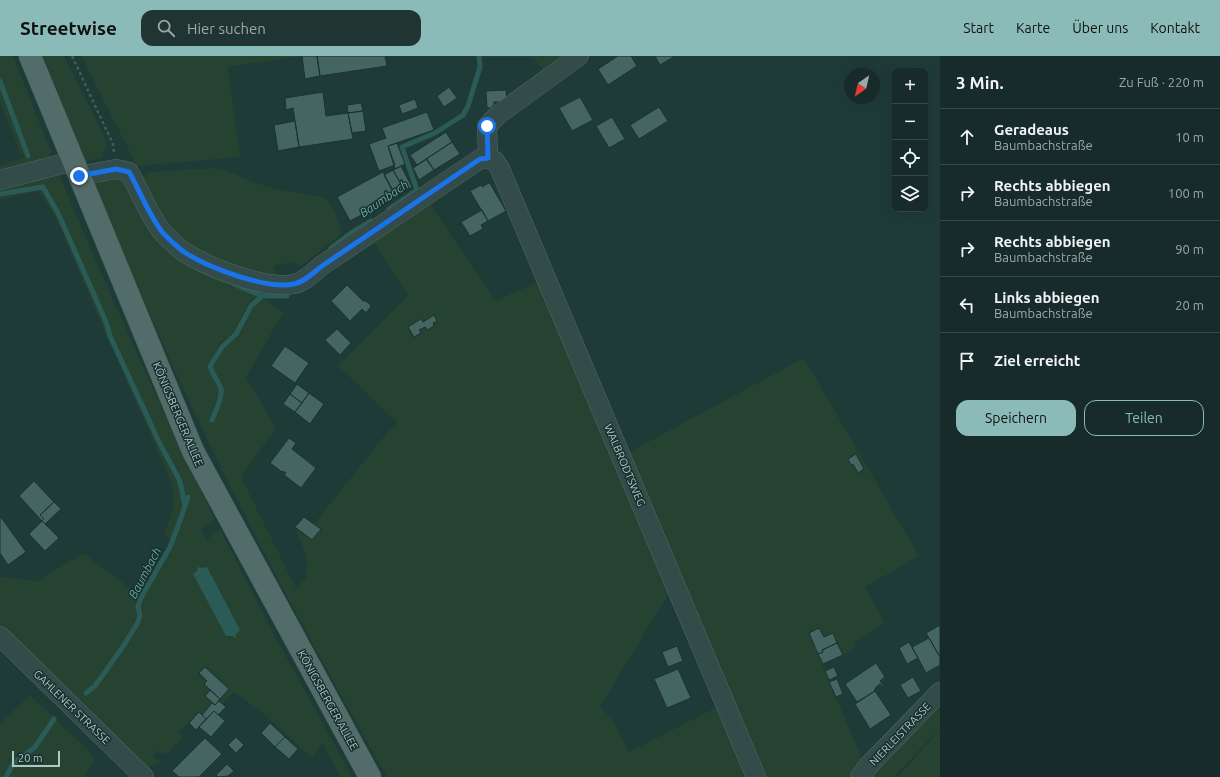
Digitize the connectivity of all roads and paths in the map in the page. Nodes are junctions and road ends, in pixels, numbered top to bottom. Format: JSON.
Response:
{"nodes":[{"id":1,"x":30,"y":56,"type":"edge"},
{"id":2,"x":72,"y":56,"type":"edge"},
{"id":3,"x":579,"y":56,"type":"edge"},
{"id":4,"x":488,"y":158,"type":"junction"},
{"id":5,"x":76,"y":169,"type":"junction"},
{"id":6,"x":116,"y":169,"type":"junction"},
{"id":7,"x":0,"y":180,"type":"edge"},
{"id":8,"x":0,"y":636,"type":"edge"},
{"id":9,"x":940,"y":692,"type":"edge"},
{"id":10,"x":144,"y":777,"type":"edge"},
{"id":11,"x":370,"y":777,"type":"edge"},
{"id":12,"x":756,"y":777,"type":"edge"},
{"id":13,"x":860,"y":777,"type":"edge"}],
"edges":[{"from":1,"to":5,"type":"main road","name":"KÖNIGSBERGER ALLEE"},
{"from":2,"to":6,"type":"path"},
{"from":3,"to":4,"type":"street"},
{"from":4,"to":6,"type":"street"},
{"from":4,"to":12,"type":"street","name":"WALBRODTSWEG"},
{"from":5,"to":6,"type":"street"},
{"from":5,"to":7,"type":"street"},
{"from":5,"to":11,"type":"main road","name":"KÖNIGSBERGER ALLEE"},
{"from":8,"to":10,"type":"street","name":"GAHLENER STRASSE"},
{"from":9,"to":13,"type":"street","name":"NIERLEISTRASSE"}]}
